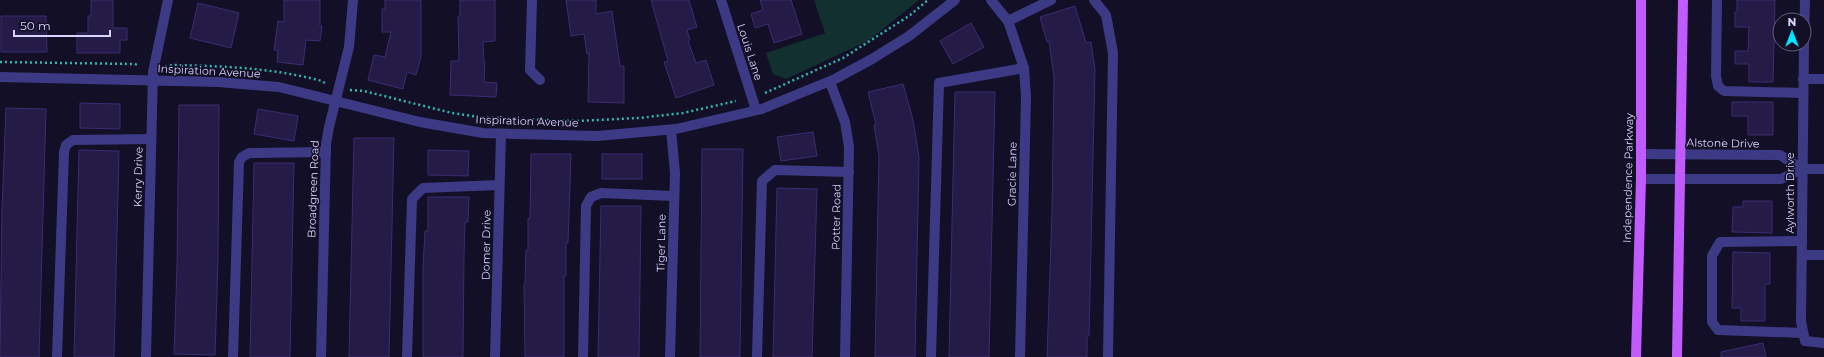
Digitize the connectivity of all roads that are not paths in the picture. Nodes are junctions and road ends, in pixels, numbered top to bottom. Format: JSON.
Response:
{"nodes":[{"id":1,"x":168,"y":0,"type":"edge"},
{"id":2,"x":353,"y":0,"type":"edge"},
{"id":3,"x":532,"y":0,"type":"edge"},
{"id":4,"x":721,"y":0,"type":"edge"},
{"id":5,"x":954,"y":0,"type":"edge"},
{"id":6,"x":991,"y":0,"type":"edge"},
{"id":7,"x":1051,"y":0,"type":"edge"},
{"id":8,"x":1094,"y":0,"type":"edge"},
{"id":9,"x":1641,"y":0,"type":"edge"},
{"id":10,"x":1683,"y":0,"type":"edge"},
{"id":11,"x":1716,"y":0,"type":"edge"},
{"id":12,"x":1805,"y":0,"type":"edge"},
{"id":13,"x":1805,"y":12,"type":"edge"},
{"id":14,"x":1008,"y":21,"type":"junction"},
{"id":15,"x":1804,"y":52,"type":"edge"},
{"id":16,"x":1024,"y":68,"type":"junction"},
{"id":17,"x":0,"y":77,"type":"edge"},
{"id":18,"x":1803,"y":79,"type":"junction"},
{"id":19,"x":1824,"y":79,"type":"edge"},
{"id":20,"x":152,"y":80,"type":"junction"},
{"id":21,"x":540,"y":80,"type":"dead end"},
{"id":22,"x":830,"y":82,"type":"junction"},
{"id":23,"x":1803,"y":93,"type":"junction"},
{"id":24,"x":335,"y":100,"type":"junction"},
{"id":25,"x":756,"y":110,"type":"junction"},
{"id":26,"x":671,"y":130,"type":"junction"},
{"id":27,"x":501,"y":134,"type":"junction"},
{"id":28,"x":151,"y":139,"type":"junction"},
{"id":29,"x":326,"y":152,"type":"junction"},
{"id":30,"x":1640,"y":154,"type":"junction"},
{"id":31,"x":1680,"y":154,"type":"junction"},
{"id":32,"x":1802,"y":169,"type":"junction"},
{"id":33,"x":1824,"y":169,"type":"edge"},
{"id":34,"x":849,"y":172,"type":"junction"},
{"id":35,"x":1640,"y":179,"type":"junction"},
{"id":36,"x":1680,"y":179,"type":"junction"},
{"id":37,"x":499,"y":185,"type":"junction"},
{"id":38,"x":674,"y":196,"type":"junction"},
{"id":39,"x":1802,"y":241,"type":"junction"},
{"id":40,"x":1802,"y":255,"type":"junction"},
{"id":41,"x":1824,"y":255,"type":"edge"},
{"id":42,"x":1804,"y":337,"type":"junction"},
{"id":43,"x":1824,"y":343,"type":"edge"},
{"id":44,"x":57,"y":357,"type":"edge"},
{"id":45,"x":146,"y":357,"type":"edge"},
{"id":46,"x":232,"y":357,"type":"edge"},
{"id":47,"x":321,"y":357,"type":"edge"},
{"id":48,"x":407,"y":357,"type":"edge"},
{"id":49,"x":495,"y":357,"type":"edge"},
{"id":50,"x":583,"y":357,"type":"edge"},
{"id":51,"x":670,"y":357,"type":"edge"},
{"id":52,"x":757,"y":357,"type":"edge"},
{"id":53,"x":845,"y":357,"type":"edge"},
{"id":54,"x":931,"y":357,"type":"edge"},
{"id":55,"x":1020,"y":357,"type":"edge"},
{"id":56,"x":1108,"y":357,"type":"edge"},
{"id":57,"x":1636,"y":357,"type":"edge"},
{"id":58,"x":1677,"y":357,"type":"edge"}],
"edges":[{"from":1,"to":20,"type":"street","name":"Kerry Drive"},
{"from":2,"to":24,"type":"street","name":"Broadgreen Road"},
{"from":3,"to":21,"type":"street"},
{"from":4,"to":25,"type":"street","name":"Louis Lane"},
{"from":5,"to":22,"type":"street","name":"Inspiration Avenue"},
{"from":6,"to":14,"type":"street","name":"Gracie Lane"},
{"from":7,"to":14,"type":"street"},
{"from":8,"to":56,"type":"street"},
{"from":9,"to":30,"type":"main road","name":"Independence Parkway"},
{"from":10,"to":31,"type":"main road"},
{"from":11,"to":23,"type":"street"},
{"from":12,"to":13,"type":"street","name":"Aylworth Drive"},
{"from":14,"to":16,"type":"street","name":"Gracie Lane"},
{"from":15,"to":18,"type":"street","name":"Aylworth Drive"},
{"from":16,"to":54,"type":"street"},
{"from":16,"to":55,"type":"street","name":"Gracie Lane"},
{"from":17,"to":20,"type":"street","name":"Inspiration Avenue"},
{"from":18,"to":19,"type":"street"},
{"from":18,"to":23,"type":"street","name":"Aylworth Drive"},
{"from":20,"to":24,"type":"street","name":"Inspiration Avenue"},
{"from":20,"to":28,"type":"street","name":"Kerry Drive"},
{"from":22,"to":25,"type":"street","name":"Inspiration Avenue"},
{"from":22,"to":34,"type":"street","name":"Potter Road"},
{"from":23,"to":32,"type":"street","name":"Aylworth Drive"},
{"from":24,"to":27,"type":"street","name":"Inspiration Avenue"},
{"from":24,"to":29,"type":"street","name":"Broadgreen Road"},
{"from":25,"to":26,"type":"street","name":"Inspiration Avenue"},
{"from":26,"to":27,"type":"street","name":"Inspiration Avenue"},
{"from":26,"to":38,"type":"street","name":"Tiger Lane"},
{"from":27,"to":37,"type":"street","name":"Domer Drive"},
{"from":28,"to":44,"type":"street"},
{"from":28,"to":45,"type":"street","name":"Kerry Drive"},
{"from":29,"to":46,"type":"street"},
{"from":29,"to":47,"type":"street","name":"Broadgreen Road"},
{"from":30,"to":31,"type":"street","name":"Alstone Drive"},
{"from":30,"to":35,"type":"main road","name":"Independence Parkway"},
{"from":31,"to":32,"type":"street","name":"Alstone Drive"},
{"from":31,"to":36,"type":"main road"},
{"from":32,"to":33,"type":"street"},
{"from":32,"to":36,"type":"street"},
{"from":32,"to":39,"type":"street","name":"Aylworth Drive"},
{"from":34,"to":52,"type":"street"},
{"from":34,"to":53,"type":"street","name":"Potter Road"},
{"from":35,"to":36,"type":"street"},
{"from":35,"to":57,"type":"main road","name":"Independence Parkway"},
{"from":36,"to":58,"type":"main road"},
{"from":37,"to":48,"type":"street"},
{"from":37,"to":49,"type":"street","name":"Domer Drive"},
{"from":38,"to":50,"type":"street"},
{"from":38,"to":51,"type":"street","name":"Tiger Lane"},
{"from":39,"to":40,"type":"street","name":"Aylworth Drive"},
{"from":39,"to":42,"type":"street"},
{"from":40,"to":41,"type":"street"},
{"from":40,"to":42,"type":"street","name":"Aylworth Drive"},
{"from":42,"to":43,"type":"street"}]}
